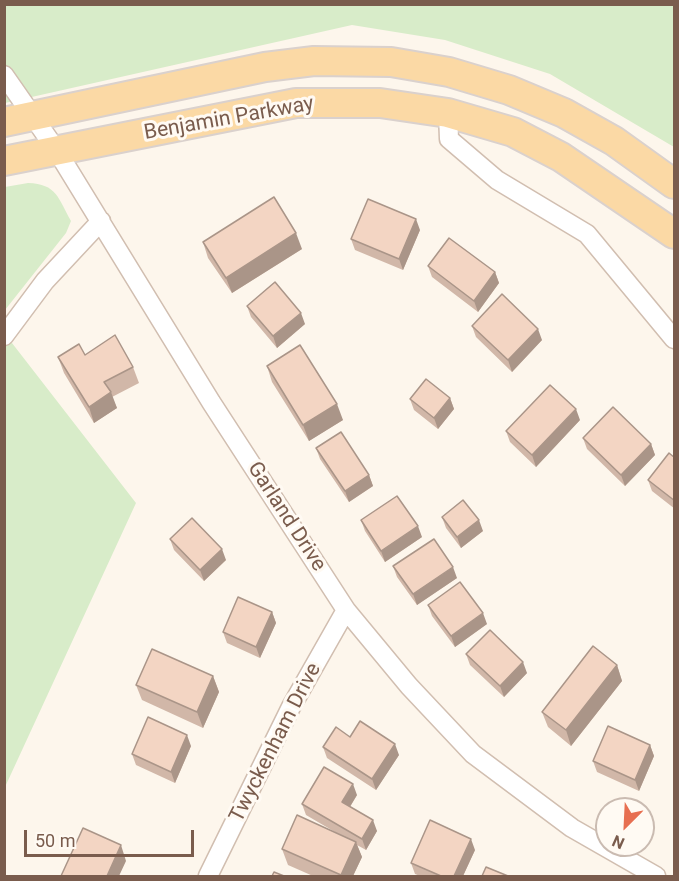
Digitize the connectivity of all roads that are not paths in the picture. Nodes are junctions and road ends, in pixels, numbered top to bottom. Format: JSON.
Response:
{"nodes":[{"id":1,"x":8,"y":81,"type":"edge"},
{"id":2,"x":448,"y":113,"type":"junction"},
{"id":3,"x":18,"y":119,"type":"edge"},
{"id":4,"x":57,"y":151,"type":"junction"},
{"id":5,"x":4,"y":161,"type":"edge"},
{"id":6,"x":675,"y":184,"type":"edge"},
{"id":7,"x":101,"y":221,"type":"junction"},
{"id":8,"x":675,"y":234,"type":"edge"},
{"id":9,"x":4,"y":336,"type":"edge"},
{"id":10,"x":675,"y":339,"type":"edge"},
{"id":11,"x":346,"y":610,"type":"junction"},
{"id":12,"x":208,"y":876,"type":"edge"},
{"id":13,"x":656,"y":876,"type":"edge"}],
"edges":[{"from":1,"to":3,"type":"street","name":"Garland Drive"},
{"from":2,"to":4,"type":"main road","name":"Benjamin Parkway"},
{"from":2,"to":8,"type":"main road","name":"Benjamin Parkway"},
{"from":2,"to":10,"type":"street"},
{"from":3,"to":4,"type":"street","name":"Garland Drive"},
{"from":3,"to":6,"type":"main road","name":"Benjamin Parkway"},
{"from":4,"to":5,"type":"main road","name":"Benjamin Parkway"},
{"from":4,"to":7,"type":"street","name":"Garland Drive"},
{"from":7,"to":9,"type":"street"},
{"from":7,"to":11,"type":"street","name":"Garland Drive"},
{"from":11,"to":12,"type":"street","name":"Twyckenham Drive"},
{"from":11,"to":13,"type":"street","name":"Garland Drive"}]}
